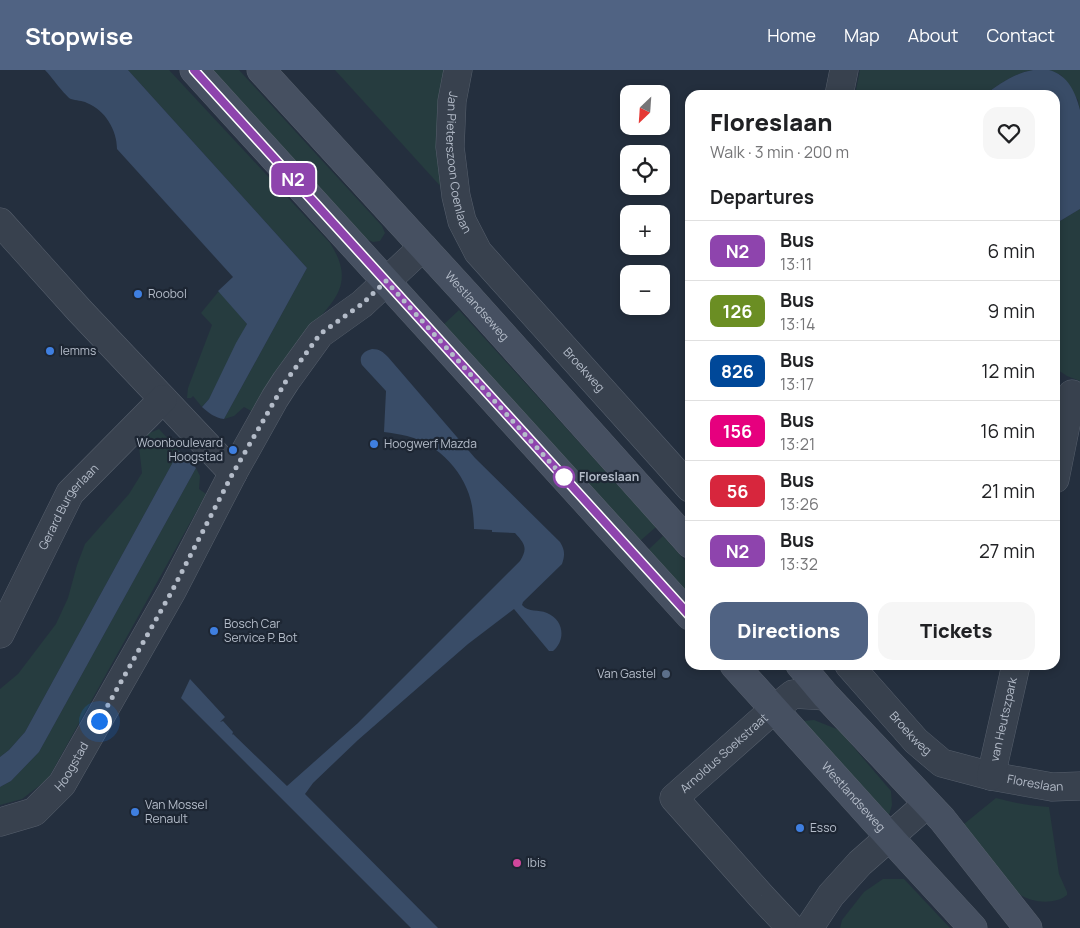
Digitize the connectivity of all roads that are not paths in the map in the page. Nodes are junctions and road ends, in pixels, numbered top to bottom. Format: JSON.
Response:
{"nodes":[{"id":1,"x":194,"y":70,"type":"edge"},
{"id":2,"x":261,"y":70,"type":"edge"},
{"id":3,"x":458,"y":70,"type":"edge"},
{"id":4,"x":844,"y":70,"type":"edge"},
{"id":5,"x":840,"y":90,"type":"edge"},
{"id":6,"x":5,"y":237,"type":"edge"},
{"id":7,"x":423,"y":247,"type":"junction"},
{"id":8,"x":478,"y":252,"type":"joint"},
{"id":9,"x":386,"y":281,"type":"junction"},
{"id":10,"x":1069,"y":390,"type":"edge"},
{"id":11,"x":163,"y":399,"type":"junction"},
{"id":12,"x":1060,"y":447,"type":"edge"},
{"id":13,"x":233,"y":473,"type":"junction"},
{"id":14,"x":685,"y":482,"type":"edge"},
{"id":15,"x":685,"y":538,"type":"edge"},
{"id":16,"x":685,"y":610,"type":"edge"},
{"id":17,"x":0,"y":634,"type":"edge"},
{"id":18,"x":738,"y":670,"type":"edge"},
{"id":19,"x":804,"y":670,"type":"edge"},
{"id":20,"x":853,"y":670,"type":"edge"},
{"id":21,"x":1015,"y":670,"type":"edge"},
{"id":22,"x":826,"y":696,"type":"junction"},
{"id":23,"x":774,"y":710,"type":"junction"},
{"id":24,"x":991,"y":776,"type":"junction"},
{"id":25,"x":1080,"y":786,"type":"edge"},
{"id":26,"x":928,"y":804,"type":"junction"},
{"id":27,"x":0,"y":822,"type":"edge"},
{"id":28,"x":890,"y":838,"type":"junction"},
{"id":29,"x":791,"y":928,"type":"edge"},
{"id":30,"x":808,"y":928,"type":"edge"},
{"id":31,"x":973,"y":928,"type":"edge"},
{"id":32,"x":1028,"y":928,"type":"edge"}],
"edges":[{"from":1,"to":9,"type":"main road"},
{"from":2,"to":7,"type":"main road","name":"Westlandseweg"},
{"from":3,"to":8,"type":"street","name":"Jan Pieterszoon Coenlaan"},
{"from":4,"to":5,"type":"street"},
{"from":6,"to":11,"type":"street"},
{"from":7,"to":9,"type":"street","name":"Hoogstad"},
{"from":7,"to":15,"type":"main road","name":"Westlandseweg"},
{"from":8,"to":14,"type":"street","name":"Broekweg"},
{"from":9,"to":13,"type":"street","name":"Hoogstad"},
{"from":9,"to":16,"type":"main road"},
{"from":10,"to":12,"type":"street"},
{"from":11,"to":13,"type":"street"},
{"from":11,"to":17,"type":"street","name":"Gerard Burgerlaan"},
{"from":13,"to":27,"type":"street","name":"Hoogstad"},
{"from":18,"to":23,"type":"main road","name":"Westlandseweg"},
{"from":19,"to":22,"type":"main road"},
{"from":20,"to":24,"type":"street","name":"Broekweg"},
{"from":21,"to":24,"type":"street","name":"van Heutszpark"},
{"from":22,"to":23,"type":"street","name":"Arnoldus Soekstraat"},
{"from":22,"to":26,"type":"main road"},
{"from":23,"to":28,"type":"main road","name":"Westlandseweg"},
{"from":23,"to":29,"type":"street","name":"Arnoldus Soekstraat"},
{"from":24,"to":25,"type":"street","name":"Floreslaan"},
{"from":26,"to":28,"type":"street"},
{"from":26,"to":32,"type":"main road"},
{"from":28,"to":30,"type":"street"},
{"from":28,"to":31,"type":"main road","name":"Westlandseweg"}]}
